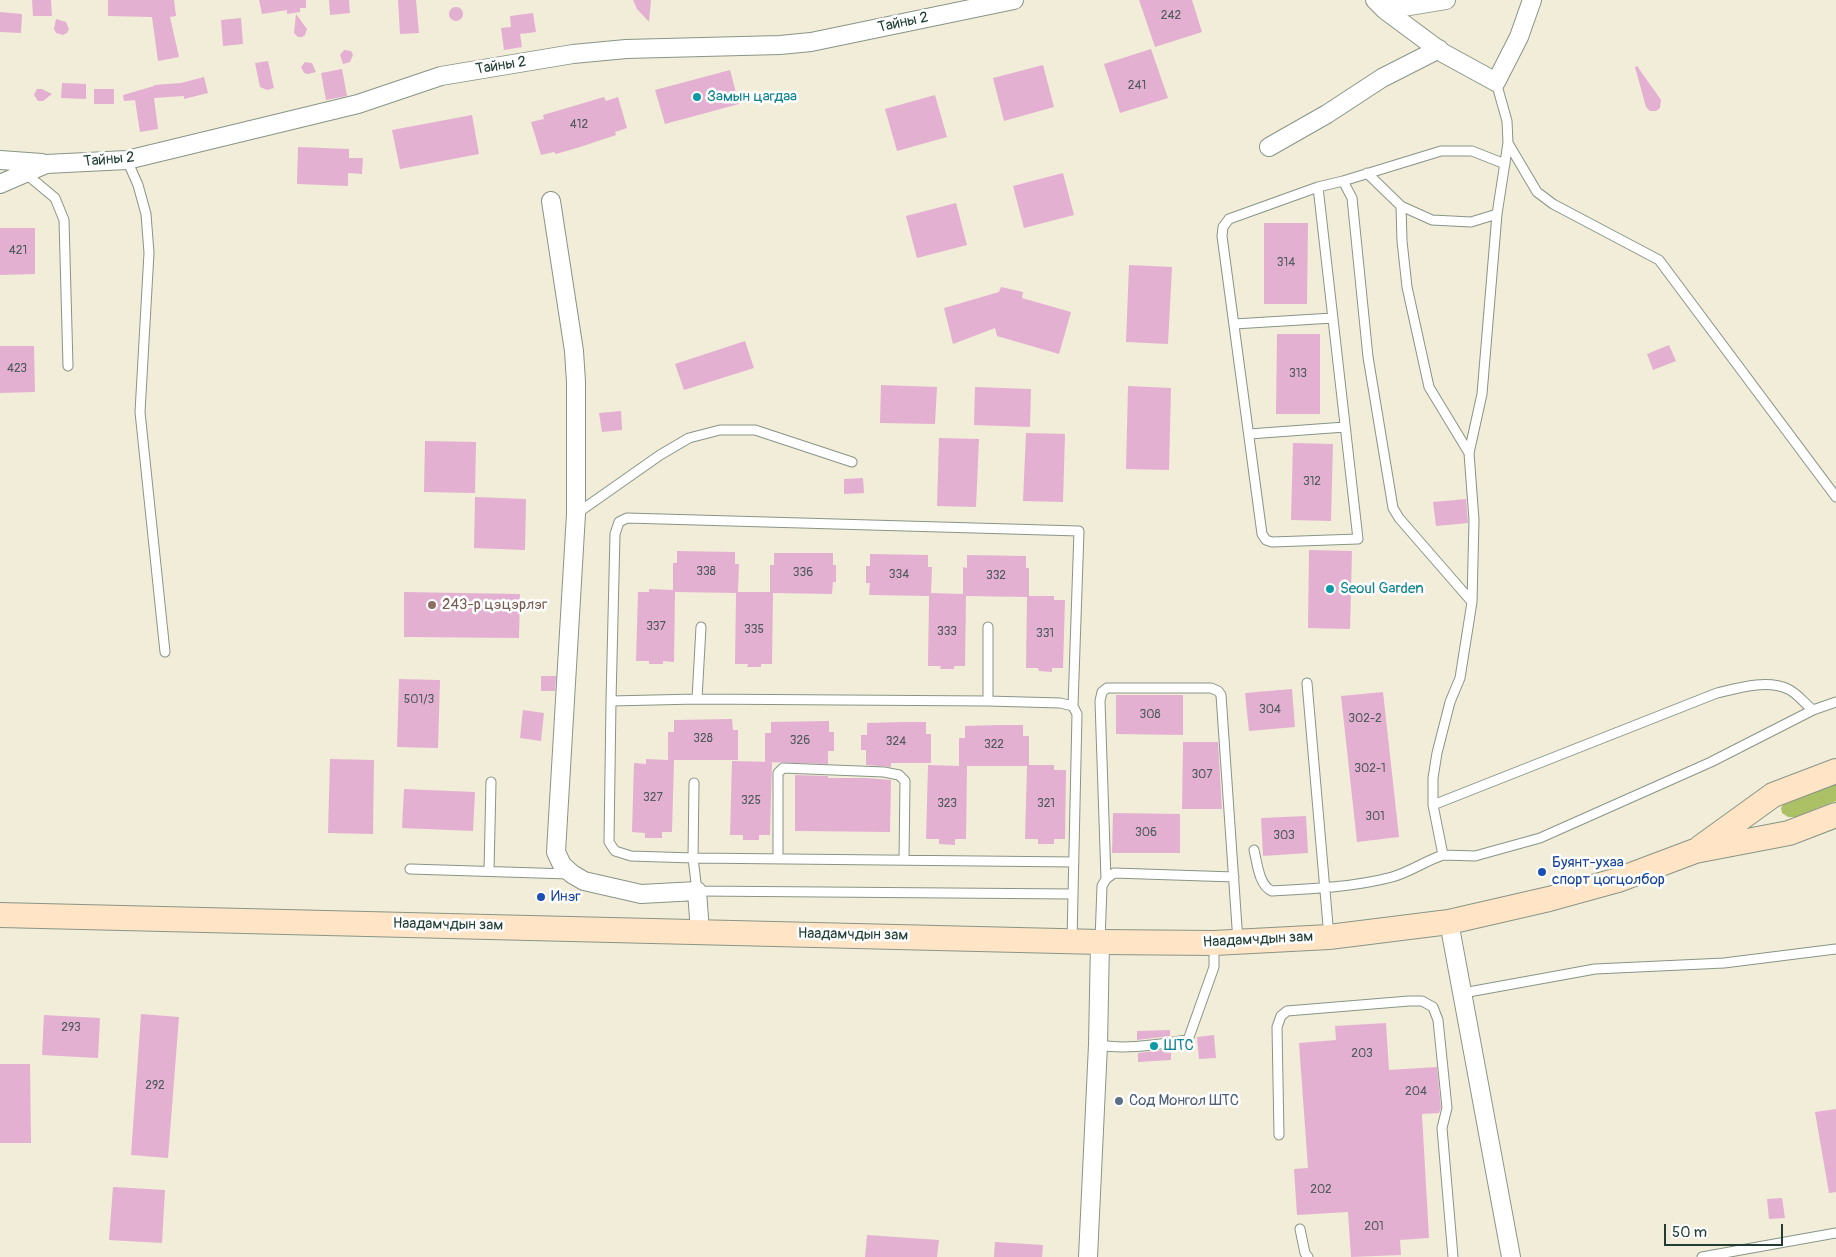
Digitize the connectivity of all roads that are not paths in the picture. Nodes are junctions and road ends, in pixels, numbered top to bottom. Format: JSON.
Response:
{"nodes":[{"id":1,"x":1014,"y":0,"type":"edge"},
{"id":2,"x":1446,"y":0,"type":"edge"},
{"id":3,"x":1532,"y":0,"type":"edge"},
{"id":4,"x":1380,"y":5,"type":"edge"},
{"id":5,"x":1439,"y":49,"type":"junction"},
{"id":6,"x":1496,"y":82,"type":"junction"},
{"id":7,"x":1508,"y":143,"type":"junction"},
{"id":8,"x":1269,"y":147,"type":"dead end"},
{"id":9,"x":0,"y":160,"type":"edge"},
{"id":10,"x":127,"y":160,"type":"junction"},
{"id":11,"x":46,"y":164,"type":"junction"},
{"id":12,"x":1505,"y":164,"type":"junction"},
{"id":13,"x":25,"y":173,"type":"junction"},
{"id":14,"x":1367,"y":173,"type":"junction"},
{"id":15,"x":1343,"y":181,"type":"junction"},
{"id":16,"x":0,"y":184,"type":"edge"},
{"id":17,"x":1318,"y":187,"type":"junction"},
{"id":18,"x":552,"y":201,"type":"dead end"},
{"id":19,"x":1401,"y":206,"type":"junction"},
{"id":20,"x":1497,"y":214,"type":"junction"},
{"id":21,"x":1333,"y":318,"type":"junction"},
{"id":22,"x":1234,"y":324,"type":"junction"},
{"id":23,"x":68,"y":366,"type":"dead end"},
{"id":24,"x":1346,"y":428,"type":"junction"},
{"id":25,"x":1249,"y":434,"type":"junction"},
{"id":26,"x":1469,"y":453,"type":"junction"},
{"id":27,"x":852,"y":462,"type":"dead end"},
{"id":28,"x":1836,"y":497,"type":"edge"},
{"id":29,"x":576,"y":514,"type":"junction"},
{"id":30,"x":1472,"y":602,"type":"junction"},
{"id":31,"x":701,"y":627,"type":"dead end"},
{"id":32,"x":988,"y":627,"type":"dead end"},
{"id":33,"x":165,"y":652,"type":"dead end"},
{"id":34,"x":1307,"y":683,"type":"dead end"},
{"id":35,"x":697,"y":698,"type":"junction"},
{"id":36,"x":611,"y":701,"type":"junction"},
{"id":37,"x":988,"y":701,"type":"junction"},
{"id":38,"x":1836,"y":702,"type":"edge"},
{"id":39,"x":1073,"y":706,"type":"junction"},
{"id":40,"x":1813,"y":710,"type":"junction"},
{"id":41,"x":1836,"y":771,"type":"edge"},
{"id":42,"x":491,"y":782,"type":"dead end"},
{"id":43,"x":694,"y":783,"type":"dead end"},
{"id":44,"x":1433,"y":805,"type":"junction"},
{"id":45,"x":1836,"y":815,"type":"edge"},
{"id":46,"x":1254,"y":850,"type":"dead end"},
{"id":47,"x":1695,"y":850,"type":"junction"},
{"id":48,"x":1443,"y":856,"type":"junction"},
{"id":49,"x":693,"y":858,"type":"junction"},
{"id":50,"x":778,"y":858,"type":"junction"},
{"id":51,"x":904,"y":860,"type":"junction"},
{"id":52,"x":1074,"y":862,"type":"junction"},
{"id":53,"x":410,"y":870,"type":"dead end"},
{"id":54,"x":489,"y":871,"type":"junction"},
{"id":55,"x":572,"y":874,"type":"junction"},
{"id":56,"x":1234,"y":877,"type":"junction"},
{"id":57,"x":1106,"y":879,"type":"junction"},
{"id":58,"x":1325,"y":888,"type":"junction"},
{"id":59,"x":697,"y":891,"type":"junction"},
{"id":60,"x":1073,"y":894,"type":"junction"},
{"id":61,"x":0,"y":915,"type":"edge"},
{"id":62,"x":1449,"y":922,"type":"junction"},
{"id":63,"x":700,"y":932,"type":"junction"},
{"id":64,"x":1328,"y":937,"type":"junction"},
{"id":65,"x":1072,"y":941,"type":"junction"},
{"id":66,"x":1100,"y":942,"type":"junction"},
{"id":67,"x":1238,"y":942,"type":"junction"},
{"id":68,"x":1214,"y":943,"type":"junction"},
{"id":69,"x":1836,"y":949,"type":"edge"},
{"id":70,"x":1463,"y":993,"type":"junction"},
{"id":71,"x":1098,"y":1045,"type":"junction"},
{"id":72,"x":1279,"y":1134,"type":"dead end"},
{"id":73,"x":1300,"y":1229,"type":"dead end"},
{"id":74,"x":1836,"y":1233,"type":"edge"},
{"id":75,"x":1753,"y":1252,"type":"edge"},
{"id":76,"x":1088,"y":1257,"type":"edge"},
{"id":77,"x":1308,"y":1257,"type":"edge"},
{"id":78,"x":1453,"y":1257,"type":"edge"},
{"id":79,"x":1511,"y":1257,"type":"edge"},
{"id":80,"x":1702,"y":1257,"type":"edge"}],
"edges":[{"from":1,"to":10,"type":"street","name":"Тайны 2"},
{"from":2,"to":4,"type":"street"},
{"from":3,"to":6,"type":"street"},
{"from":4,"to":5,"type":"street"},
{"from":5,"to":6,"type":"street"},
{"from":5,"to":8,"type":"street"},
{"from":6,"to":7,"type":"lane"},
{"from":7,"to":12,"type":"lane"},
{"from":7,"to":28,"type":"lane"},
{"from":9,"to":11,"type":"street"},
{"from":10,"to":11,"type":"street","name":"Тайны 2"},
{"from":10,"to":33,"type":"lane"},
{"from":11,"to":13,"type":"street","name":"Тайны 2"},
{"from":12,"to":14,"type":"lane"},
{"from":12,"to":20,"type":"lane"},
{"from":13,"to":16,"type":"street","name":"Тайны 2"},
{"from":13,"to":23,"type":"lane"},
{"from":14,"to":15,"type":"lane"},
{"from":14,"to":19,"type":"lane"},
{"from":15,"to":17,"type":"lane"},
{"from":15,"to":30,"type":"lane"},
{"from":17,"to":21,"type":"lane"},
{"from":17,"to":22,"type":"lane"},
{"from":18,"to":29,"type":"street"},
{"from":19,"to":20,"type":"lane"},
{"from":19,"to":26,"type":"lane"},
{"from":20,"to":26,"type":"lane"},
{"from":21,"to":22,"type":"lane"},
{"from":21,"to":24,"type":"lane"},
{"from":22,"to":25,"type":"lane"},
{"from":24,"to":25,"type":"lane"},
{"from":24,"to":25,"type":"lane"},
{"from":26,"to":30,"type":"lane"},
{"from":27,"to":29,"type":"lane"},
{"from":29,"to":55,"type":"street"},
{"from":30,"to":44,"type":"lane"},
{"from":31,"to":35,"type":"lane"},
{"from":32,"to":37,"type":"lane"},
{"from":34,"to":58,"type":"lane"},
{"from":35,"to":36,"type":"lane"},
{"from":35,"to":37,"type":"lane"},
{"from":36,"to":39,"type":"lane"},
{"from":36,"to":49,"type":"lane"},
{"from":37,"to":39,"type":"lane"},
{"from":38,"to":40,"type":"lane"},
{"from":39,"to":52,"type":"lane"},
{"from":40,"to":44,"type":"lane"},
{"from":40,"to":48,"type":"lane"},
{"from":41,"to":47,"type":"main road","name":"Наадамчдын зам"},
{"from":42,"to":54,"type":"lane"},
{"from":43,"to":49,"type":"lane"},
{"from":44,"to":48,"type":"lane"},
{"from":45,"to":47,"type":"main road","name":"Наадамчдын зам"},
{"from":46,"to":58,"type":"lane"},
{"from":47,"to":62,"type":"main road","name":"Наадамчдын зам"},
{"from":48,"to":58,"type":"lane"},
{"from":49,"to":50,"type":"lane"},
{"from":49,"to":59,"type":"lane"},
{"from":50,"to":51,"type":"lane"},
{"from":50,"to":51,"type":"lane"},
{"from":51,"to":52,"type":"lane"},
{"from":52,"to":60,"type":"lane"},
{"from":53,"to":54,"type":"lane"},
{"from":54,"to":55,"type":"lane"},
{"from":55,"to":59,"type":"street"},
{"from":56,"to":57,"type":"lane"},
{"from":56,"to":57,"type":"lane"},
{"from":56,"to":67,"type":"lane"},
{"from":57,"to":66,"type":"lane"},
{"from":58,"to":64,"type":"lane"},
{"from":59,"to":60,"type":"lane"},
{"from":59,"to":63,"type":"street"},
{"from":60,"to":65,"type":"lane"},
{"from":61,"to":63,"type":"main road","name":"Наадамчдын зам"},
{"from":62,"to":64,"type":"main road","name":"Наадамчдын зам"},
{"from":62,"to":70,"type":"street"},
{"from":63,"to":65,"type":"main road","name":"Наадамчдын зам"},
{"from":64,"to":67,"type":"main road","name":"Наадамчдын зам"},
{"from":65,"to":66,"type":"main road","name":"Наадамчдын зам"},
{"from":66,"to":68,"type":"main road","name":"Наадамчдын зам"},
{"from":66,"to":71,"type":"street"},
{"from":67,"to":68,"type":"main road","name":"Наадамчдын зам"},
{"from":68,"to":71,"type":"lane"},
{"from":69,"to":70,"type":"lane"},
{"from":70,"to":79,"type":"street"},
{"from":71,"to":76,"type":"street"},
{"from":72,"to":78,"type":"lane"},
{"from":73,"to":77,"type":"lane"},
{"from":74,"to":75,"type":"lane"},
{"from":75,"to":80,"type":"lane"}]}
